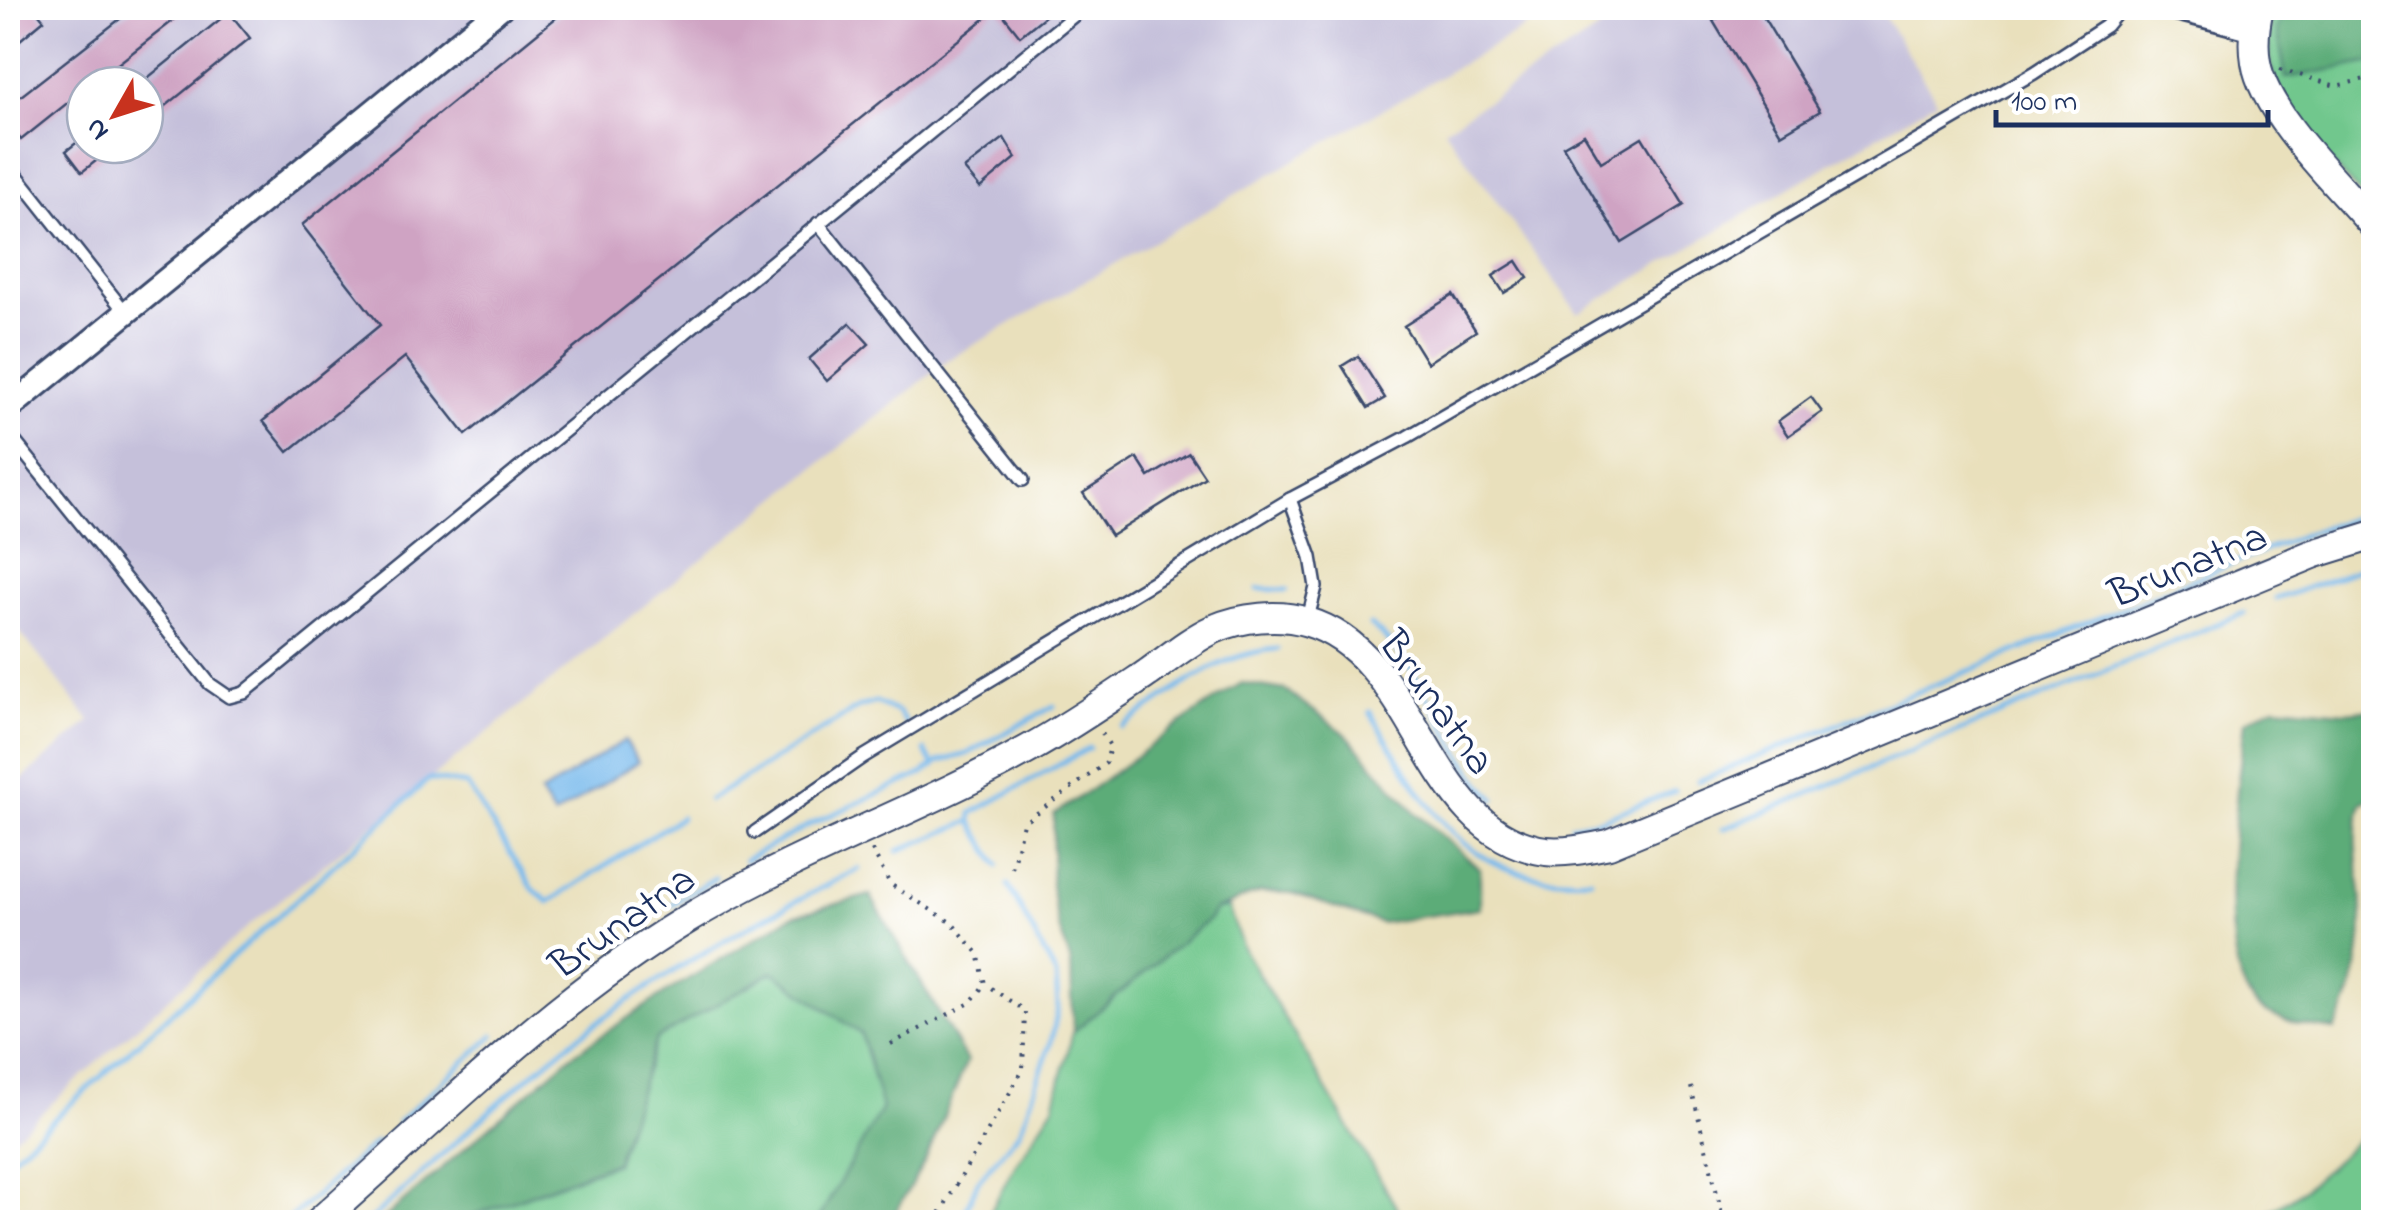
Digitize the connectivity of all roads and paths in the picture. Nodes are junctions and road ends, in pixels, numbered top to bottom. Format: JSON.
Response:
{"nodes":[{"id":1,"x":500,"y":8,"type":"edge"},
{"id":2,"x":1083,"y":8,"type":"edge"},
{"id":3,"x":2120,"y":8,"type":"edge"},
{"id":4,"x":2174,"y":8,"type":"edge"},
{"id":5,"x":2257,"y":18,"type":"edge"},
{"id":6,"x":2256,"y":62,"type":"junction"},
{"id":7,"x":2374,"y":77,"type":"edge"},
{"id":8,"x":8,"y":164,"type":"edge"},
{"id":9,"x":818,"y":223,"type":"junction"},
{"id":10,"x":2374,"y":226,"type":"edge"},
{"id":11,"x":126,"y":313,"type":"junction"},
{"id":12,"x":8,"y":408,"type":"edge"},
{"id":13,"x":8,"y":433,"type":"edge"},
{"id":14,"x":1023,"y":480,"type":"dead end"},
{"id":15,"x":1290,"y":499,"type":"junction"},
{"id":16,"x":2374,"y":535,"type":"edge"},
{"id":17,"x":1307,"y":622,"type":"junction"},
{"id":18,"x":1089,"y":713,"type":"junction"},
{"id":19,"x":861,"y":828,"type":"junction"},
{"id":20,"x":756,"y":832,"type":"dead end"},
{"id":21,"x":1012,"y":868,"type":"dead end"},
{"id":22,"x":985,"y":984,"type":"junction"},
{"id":23,"x":886,"y":1048,"type":"dead end"},
{"id":24,"x":1691,"y":1087,"type":"dead end"},
{"id":25,"x":319,"y":1222,"type":"edge"},
{"id":26,"x":935,"y":1222,"type":"edge"},
{"id":27,"x":1724,"y":1222,"type":"edge"}],
"edges":[{"from":1,"to":11,"type":"street"},
{"from":2,"to":9,"type":"lane"},
{"from":3,"to":15,"type":"lane"},
{"from":4,"to":5,"type":"street"},
{"from":5,"to":6,"type":"street"},
{"from":6,"to":7,"type":"path"},
{"from":6,"to":10,"type":"street"},
{"from":8,"to":11,"type":"lane"},
{"from":9,"to":13,"type":"lane"},
{"from":9,"to":14,"type":"lane"},
{"from":11,"to":12,"type":"street"},
{"from":15,"to":17,"type":"lane"},
{"from":15,"to":20,"type":"lane"},
{"from":16,"to":17,"type":"street","name":"Brunatna"},
{"from":17,"to":18,"type":"street","name":"Brunatna"},
{"from":18,"to":19,"type":"street","name":"Brunatna"},
{"from":18,"to":21,"type":"path"},
{"from":19,"to":22,"type":"path"},
{"from":19,"to":25,"type":"street","name":"Brunatna"},
{"from":22,"to":23,"type":"path"},
{"from":22,"to":26,"type":"path"},
{"from":24,"to":27,"type":"path"}]}
